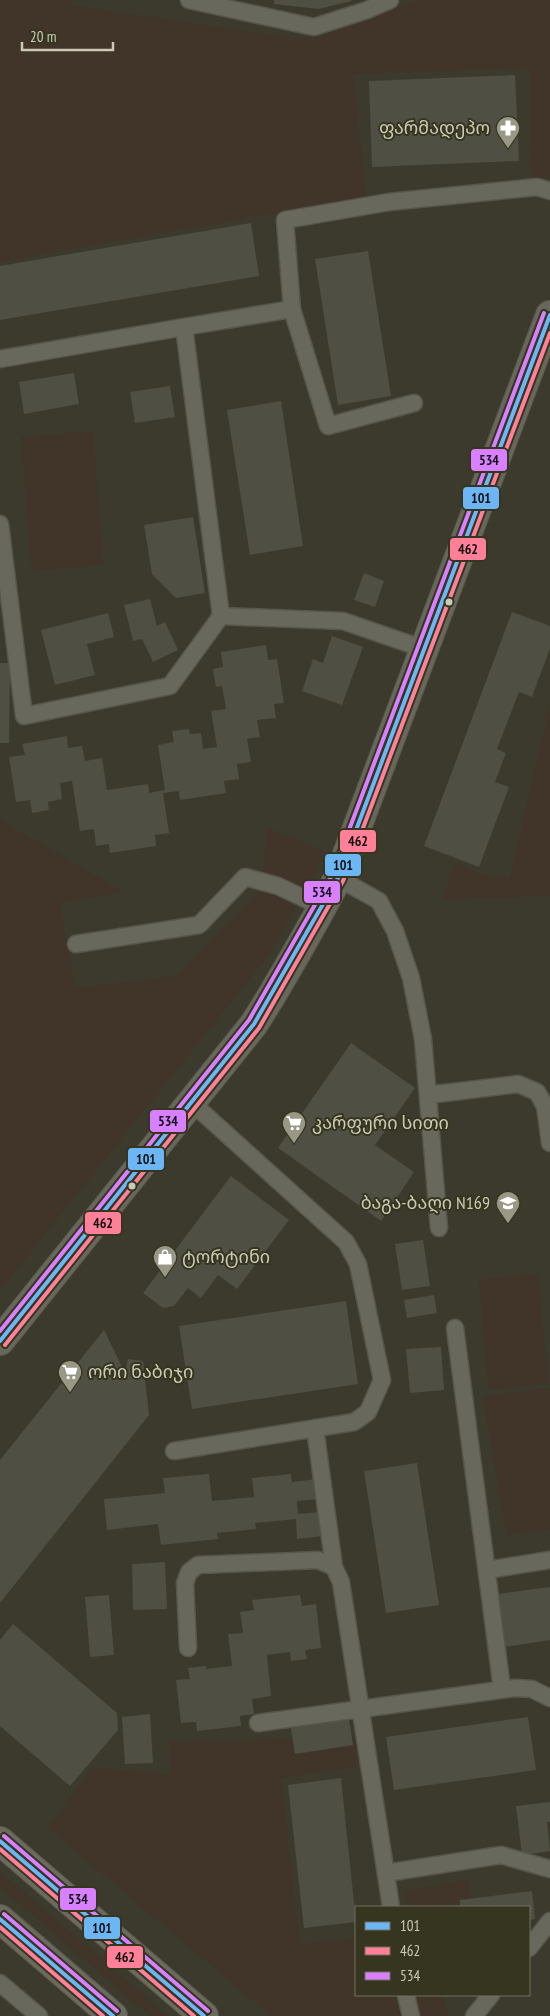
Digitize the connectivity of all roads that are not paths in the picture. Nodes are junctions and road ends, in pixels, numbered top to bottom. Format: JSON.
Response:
{"nodes":[{"id":1,"x":189,"y":0,"type":"edge"},
{"id":2,"x":390,"y":0,"type":"edge"},
{"id":3,"x":550,"y":191,"type":"edge"},
{"id":4,"x":292,"y":310,"type":"junction"},
{"id":5,"x":550,"y":315,"type":"edge"},
{"id":6,"x":184,"y":327,"type":"junction"},
{"id":7,"x":0,"y":359,"type":"edge"},
{"id":8,"x":414,"y":402,"type":"dead end"},
{"id":9,"x":0,"y":524,"type":"edge"},
{"id":10,"x":221,"y":616,"type":"junction"},
{"id":11,"x":424,"y":649,"type":"junction"},
{"id":12,"x":338,"y":878,"type":"junction"},
{"id":13,"x":322,"y":907,"type":"junction"},
{"id":14,"x":76,"y":944,"type":"dead end"},
{"id":15,"x":428,"y":1095,"type":"junction"},
{"id":16,"x":192,"y":1104,"type":"junction"},
{"id":17,"x":550,"y":1143,"type":"edge"},
{"id":18,"x":439,"y":1228,"type":"dead end"},
{"id":19,"x":455,"y":1328,"type":"dead end"},
{"id":20,"x":0,"y":1341,"type":"edge"},
{"id":21,"x":315,"y":1428,"type":"junction"},
{"id":22,"x":174,"y":1451,"type":"dead end"},
{"id":23,"x":550,"y":1560,"type":"edge"},
{"id":24,"x":334,"y":1567,"type":"junction"},
{"id":25,"x":487,"y":1570,"type":"junction"},
{"id":26,"x":188,"y":1648,"type":"dead end"},
{"id":27,"x":502,"y":1689,"type":"junction"},
{"id":28,"x":550,"y":1698,"type":"edge"},
{"id":29,"x":360,"y":1709,"type":"junction"},
{"id":30,"x":258,"y":1723,"type":"dead end"},
{"id":31,"x":0,"y":1841,"type":"edge"},
{"id":32,"x":550,"y":1869,"type":"edge"},
{"id":33,"x":386,"y":1873,"type":"junction"},
{"id":34,"x":391,"y":1906,"type":"edge"},
{"id":35,"x":0,"y":1919,"type":"edge"},
{"id":36,"x":550,"y":1921,"type":"edge"},
{"id":37,"x":530,"y":1947,"type":"edge"},
{"id":38,"x":0,"y":1982,"type":"edge"},
{"id":39,"x":406,"y":1996,"type":"edge"},
{"id":40,"x":490,"y":1996,"type":"edge"},
{"id":41,"x":38,"y":2016,"type":"edge"},
{"id":42,"x":113,"y":2016,"type":"edge"},
{"id":43,"x":204,"y":2016,"type":"edge"},
{"id":44,"x":411,"y":2016,"type":"edge"},
{"id":45,"x":474,"y":2016,"type":"edge"}],
"edges":[{"from":1,"to":2,"type":"lane"},
{"from":3,"to":4,"type":"lane"},
{"from":4,"to":6,"type":"lane"},
{"from":4,"to":8,"type":"lane"},
{"from":5,"to":11,"type":"street"},
{"from":6,"to":7,"type":"lane"},
{"from":6,"to":10,"type":"lane"},
{"from":9,"to":10,"type":"lane"},
{"from":10,"to":11,"type":"lane"},
{"from":11,"to":12,"type":"street"},
{"from":12,"to":13,"type":"street"},
{"from":12,"to":15,"type":"lane"},
{"from":13,"to":14,"type":"lane"},
{"from":13,"to":16,"type":"street"},
{"from":15,"to":17,"type":"lane"},
{"from":15,"to":18,"type":"lane"},
{"from":16,"to":20,"type":"street"},
{"from":16,"to":21,"type":"lane"},
{"from":19,"to":25,"type":"lane"},
{"from":21,"to":22,"type":"lane"},
{"from":21,"to":24,"type":"lane"},
{"from":23,"to":25,"type":"lane"},
{"from":24,"to":26,"type":"lane"},
{"from":24,"to":29,"type":"lane"},
{"from":25,"to":27,"type":"lane"},
{"from":27,"to":28,"type":"lane"},
{"from":27,"to":29,"type":"lane"},
{"from":29,"to":30,"type":"lane"},
{"from":29,"to":33,"type":"lane"},
{"from":31,"to":43,"type":"main road"},
{"from":32,"to":33,"type":"lane"},
{"from":33,"to":34,"type":"lane"},
{"from":35,"to":42,"type":"main road"},
{"from":36,"to":37,"type":"lane"},
{"from":38,"to":41,"type":"lane"},
{"from":39,"to":44,"type":"lane"},
{"from":40,"to":45,"type":"lane"}]}
